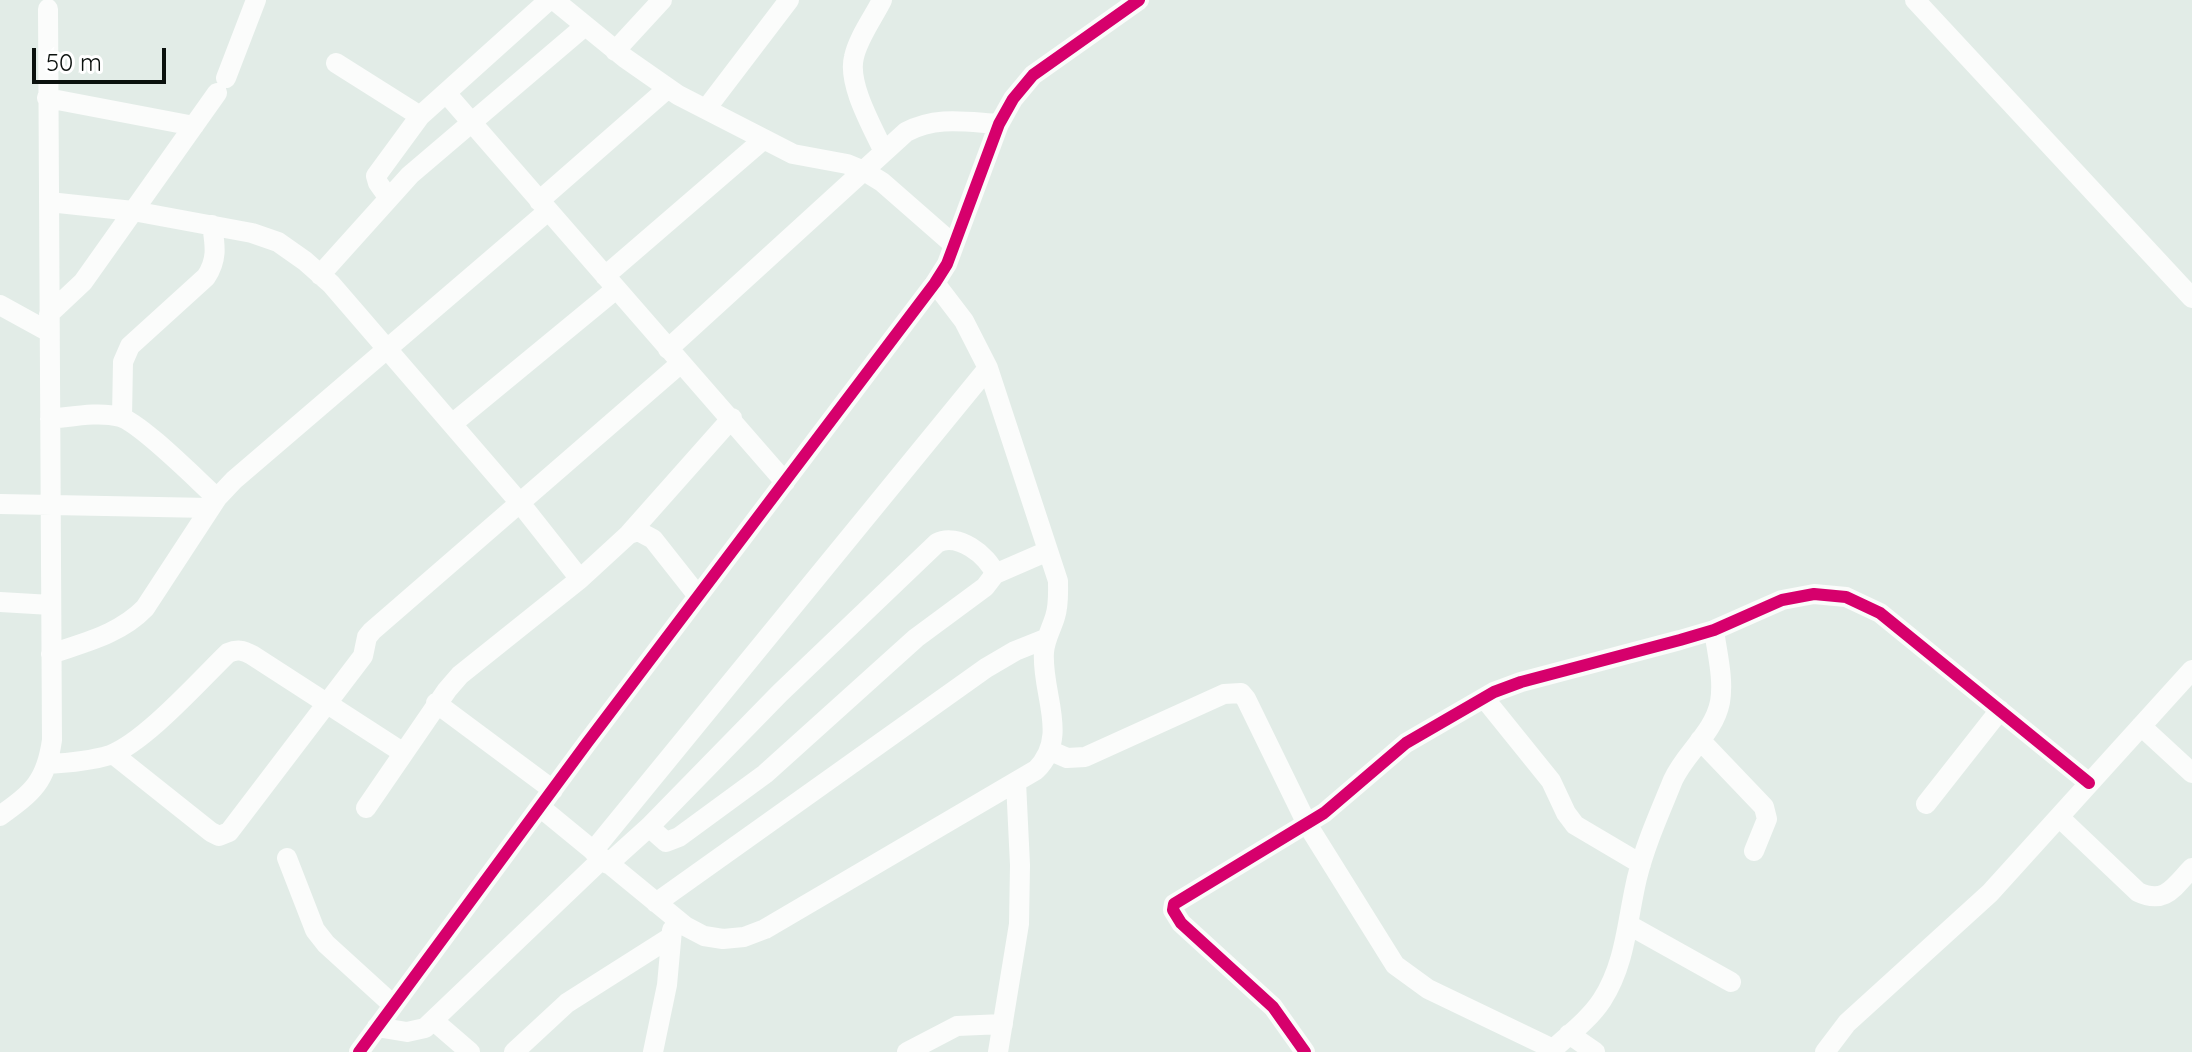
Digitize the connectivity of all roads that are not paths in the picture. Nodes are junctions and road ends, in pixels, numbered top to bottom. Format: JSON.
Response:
{"nodes":[{"id":1,"x":256,"y":0,"type":"edge"},
{"id":2,"x":552,"y":0,"type":"edge"},
{"id":3,"x":662,"y":0,"type":"edge"},
{"id":4,"x":789,"y":0,"type":"edge"},
{"id":5,"x":882,"y":0,"type":"edge"},
{"id":6,"x":1139,"y":0,"type":"edge"},
{"id":7,"x":1915,"y":0,"type":"edge"},
{"id":8,"x":1117,"y":8,"type":"edge"},
{"id":9,"x":48,"y":9,"type":"dead end"},
{"id":10,"x":585,"y":26,"type":"junction"},
{"id":11,"x":615,"y":51,"type":"junction"},
{"id":12,"x":336,"y":63,"type":"dead end"},
{"id":13,"x":667,"y":89,"type":"junction"},
{"id":14,"x":446,"y":93,"type":"junction"},
{"id":15,"x":47,"y":98,"type":"junction"},
{"id":16,"x":706,"y":109,"type":"junction"},
{"id":17,"x":420,"y":116,"type":"junction"},
{"id":18,"x":471,"y":123,"type":"junction"},
{"id":19,"x":999,"y":124,"type":"junction"},
{"id":20,"x":194,"y":126,"type":"junction"},
{"id":21,"x":764,"y":139,"type":"junction"},
{"id":22,"x":884,"y":152,"type":"junction"},
{"id":23,"x":864,"y":171,"type":"junction"},
{"id":24,"x":388,"y":197,"type":"junction"},
{"id":25,"x":49,"y":202,"type":"junction"},
{"id":26,"x":543,"y":206,"type":"junction"},
{"id":27,"x":133,"y":211,"type":"junction"},
{"id":28,"x":212,"y":225,"type":"junction"},
{"id":29,"x":954,"y":245,"type":"junction"},
{"id":30,"x":320,"y":275,"type":"junction"},
{"id":31,"x":610,"y":282,"type":"junction"},
{"id":32,"x":935,"y":283,"type":"junction"},
{"id":33,"x":2192,"y":298,"type":"edge"},
{"id":34,"x":0,"y":305,"type":"edge"},
{"id":35,"x":49,"y":323,"type":"junction"},
{"id":36,"x":385,"y":347,"type":"junction"},
{"id":37,"x":674,"y":356,"type":"junction"},
{"id":38,"x":988,"y":368,"type":"junction"},
{"id":39,"x":122,"y":417,"type":"junction"},
{"id":40,"x":732,"y":418,"type":"junction"},
{"id":41,"x":50,"y":419,"type":"junction"},
{"id":42,"x":452,"y":424,"type":"junction"},
{"id":43,"x":785,"y":482,"type":"junction"},
{"id":44,"x":214,"y":503,"type":"junction"},
{"id":45,"x":520,"y":503,"type":"junction"},
{"id":46,"x":0,"y":504,"type":"edge"},
{"id":47,"x":50,"y":506,"type":"junction"},
{"id":48,"x":629,"y":534,"type":"junction"},
{"id":49,"x":1048,"y":551,"type":"junction"},
{"id":50,"x":995,"y":574,"type":"junction"},
{"id":51,"x":580,"y":579,"type":"junction"},
{"id":52,"x":698,"y":596,"type":"junction"},
{"id":53,"x":0,"y":602,"type":"edge"},
{"id":54,"x":51,"y":605,"type":"junction"},
{"id":55,"x":1714,"y":630,"type":"junction"},
{"id":56,"x":1045,"y":639,"type":"junction"},
{"id":57,"x":51,"y":654,"type":"junction"},
{"id":58,"x":2192,"y":670,"type":"edge"},
{"id":59,"x":1484,"y":698,"type":"junction"},
{"id":60,"x":327,"y":703,"type":"junction"},
{"id":61,"x":436,"y":703,"type":"junction"},
{"id":62,"x":2000,"y":710,"type":"junction"},
{"id":63,"x":2141,"y":726,"type":"junction"},
{"id":64,"x":1700,"y":740,"type":"junction"},
{"id":65,"x":1051,"y":751,"type":"junction"},
{"id":66,"x":402,"y":752,"type":"junction"},
{"id":67,"x":113,"y":754,"type":"junction"},
{"id":68,"x":48,"y":764,"type":"junction"},
{"id":69,"x":2192,"y":773,"type":"edge"},
{"id":70,"x":1016,"y":782,"type":"junction"},
{"id":71,"x":2089,"y":783,"type":"junction"},
{"id":72,"x":553,"y":790,"type":"junction"},
{"id":73,"x":1926,"y":804,"type":"dead end"},
{"id":74,"x":540,"y":807,"type":"junction"},
{"id":75,"x":366,"y":808,"type":"dead end"},
{"id":76,"x":0,"y":816,"type":"edge"},
{"id":77,"x":2059,"y":817,"type":"junction"},
{"id":78,"x":1307,"y":824,"type":"junction"},
{"id":79,"x":649,"y":827,"type":"junction"},
{"id":80,"x":1754,"y":851,"type":"dead end"},
{"id":81,"x":287,"y":858,"type":"dead end"},
{"id":82,"x":601,"y":858,"type":"junction"},
{"id":83,"x":1641,"y":864,"type":"junction"},
{"id":84,"x":2192,"y":868,"type":"edge"},
{"id":85,"x":656,"y":903,"type":"junction"},
{"id":86,"x":1629,"y":925,"type":"junction"},
{"id":87,"x":673,"y":928,"type":"junction"},
{"id":88,"x":1731,"y":982,"type":"dead end"},
{"id":89,"x":393,"y":1005,"type":"junction"},
{"id":90,"x":434,"y":1021,"type":"junction"},
{"id":91,"x":1003,"y":1024,"type":"junction"},
{"id":92,"x":377,"y":1027,"type":"junction"},
{"id":93,"x":1569,"y":1034,"type":"junction"},
{"id":94,"x":1552,"y":1050,"type":"edge"},
{"id":95,"x":359,"y":1052,"type":"edge"},
{"id":96,"x":470,"y":1052,"type":"edge"},
{"id":97,"x":514,"y":1052,"type":"edge"},
{"id":98,"x":653,"y":1052,"type":"edge"},
{"id":99,"x":907,"y":1052,"type":"edge"},
{"id":100,"x":998,"y":1052,"type":"edge"},
{"id":101,"x":1305,"y":1052,"type":"edge"},
{"id":102,"x":1595,"y":1052,"type":"edge"},
{"id":103,"x":1825,"y":1052,"type":"edge"}],
"edges":[{"from":1,"to":20,"type":"street"},
{"from":2,"to":10,"type":"street"},
{"from":2,"to":14,"type":"street"},
{"from":3,"to":11,"type":"street"},
{"from":4,"to":16,"type":"street"},
{"from":5,"to":22,"type":"street"},
{"from":6,"to":8,"type":"street"},
{"from":7,"to":33,"type":"street"},
{"from":8,"to":19,"type":"street"},
{"from":9,"to":15,"type":"street"},
{"from":10,"to":11,"type":"street"},
{"from":10,"to":18,"type":"street"},
{"from":11,"to":13,"type":"street"},
{"from":12,"to":17,"type":"street"},
{"from":13,"to":16,"type":"street"},
{"from":13,"to":26,"type":"street"},
{"from":14,"to":17,"type":"street"},
{"from":14,"to":18,"type":"street"},
{"from":15,"to":20,"type":"street"},
{"from":15,"to":25,"type":"street"},
{"from":16,"to":21,"type":"street"},
{"from":17,"to":24,"type":"street"},
{"from":18,"to":24,"type":"street"},
{"from":18,"to":26,"type":"street"},
{"from":19,"to":22,"type":"street"},
{"from":19,"to":29,"type":"street"},
{"from":20,"to":27,"type":"street"},
{"from":21,"to":23,"type":"street"},
{"from":21,"to":31,"type":"street"},
{"from":22,"to":23,"type":"street"},
{"from":23,"to":29,"type":"street"},
{"from":23,"to":37,"type":"street"},
{"from":24,"to":30,"type":"street"},
{"from":25,"to":27,"type":"street"},
{"from":25,"to":35,"type":"street"},
{"from":26,"to":31,"type":"street"},
{"from":26,"to":36,"type":"street"},
{"from":27,"to":28,"type":"street"},
{"from":27,"to":35,"type":"street"},
{"from":28,"to":30,"type":"street"},
{"from":28,"to":39,"type":"street"},
{"from":29,"to":32,"type":"street"},
{"from":30,"to":36,"type":"street"},
{"from":31,"to":37,"type":"street"},
{"from":31,"to":42,"type":"street"},
{"from":32,"to":38,"type":"street"},
{"from":32,"to":43,"type":"street"},
{"from":34,"to":35,"type":"street"},
{"from":35,"to":41,"type":"street"},
{"from":36,"to":42,"type":"street"},
{"from":36,"to":44,"type":"street"},
{"from":37,"to":40,"type":"street"},
{"from":37,"to":45,"type":"street"},
{"from":38,"to":49,"type":"street"},
{"from":38,"to":82,"type":"street"},
{"from":39,"to":41,"type":"street"},
{"from":39,"to":44,"type":"street"},
{"from":40,"to":43,"type":"street"},
{"from":40,"to":48,"type":"street"},
{"from":41,"to":47,"type":"street"},
{"from":42,"to":45,"type":"street"},
{"from":43,"to":52,"type":"street"},
{"from":44,"to":47,"type":"street"},
{"from":44,"to":57,"type":"street"},
{"from":45,"to":51,"type":"street"},
{"from":45,"to":60,"type":"street"},
{"from":46,"to":47,"type":"street"},
{"from":47,"to":54,"type":"street"},
{"from":48,"to":51,"type":"street"},
{"from":48,"to":52,"type":"street"},
{"from":49,"to":50,"type":"street"},
{"from":49,"to":56,"type":"street"},
{"from":50,"to":79,"type":"street"},
{"from":50,"to":79,"type":"street"},
{"from":51,"to":61,"type":"street"},
{"from":52,"to":72,"type":"street"},
{"from":53,"to":54,"type":"street"},
{"from":54,"to":57,"type":"street"},
{"from":55,"to":59,"type":"street"},
{"from":55,"to":62,"type":"street"},
{"from":55,"to":64,"type":"street"},
{"from":56,"to":65,"type":"street"},
{"from":56,"to":85,"type":"street"},
{"from":57,"to":68,"type":"street"},
{"from":58,"to":63,"type":"street"},
{"from":59,"to":78,"type":"street"},
{"from":59,"to":83,"type":"street"},
{"from":60,"to":66,"type":"street"},
{"from":60,"to":67,"type":"street"},
{"from":60,"to":67,"type":"street"},
{"from":61,"to":66,"type":"street"},
{"from":61,"to":72,"type":"street"},
{"from":62,"to":71,"type":"street"},
{"from":62,"to":73,"type":"street"},
{"from":63,"to":69,"type":"street"},
{"from":63,"to":71,"type":"street"},
{"from":64,"to":80,"type":"street"},
{"from":64,"to":83,"type":"street"},
{"from":65,"to":70,"type":"street"},
{"from":65,"to":78,"type":"street"},
{"from":66,"to":75,"type":"street"},
{"from":67,"to":68,"type":"street"},
{"from":68,"to":76,"type":"street"},
{"from":70,"to":87,"type":"street"},
{"from":70,"to":91,"type":"street"},
{"from":71,"to":77,"type":"street"},
{"from":72,"to":74,"type":"street"},
{"from":74,"to":82,"type":"street"},
{"from":74,"to":89,"type":"street"},
{"from":77,"to":84,"type":"street"},
{"from":77,"to":103,"type":"street"},
{"from":78,"to":94,"type":"street"},
{"from":78,"to":101,"type":"street"},
{"from":79,"to":82,"type":"street"},
{"from":81,"to":89,"type":"street"},
{"from":82,"to":85,"type":"street"},
{"from":82,"to":90,"type":"street"},
{"from":83,"to":86,"type":"street"},
{"from":85,"to":87,"type":"street"},
{"from":86,"to":88,"type":"street"},
{"from":86,"to":93,"type":"street"},
{"from":87,"to":97,"type":"street"},
{"from":87,"to":98,"type":"street"},
{"from":89,"to":92,"type":"street"},
{"from":90,"to":92,"type":"street"},
{"from":90,"to":96,"type":"street"},
{"from":91,"to":99,"type":"street"},
{"from":91,"to":100,"type":"street"},
{"from":92,"to":95,"type":"street"},
{"from":93,"to":94,"type":"street"},
{"from":93,"to":102,"type":"street"}]}
